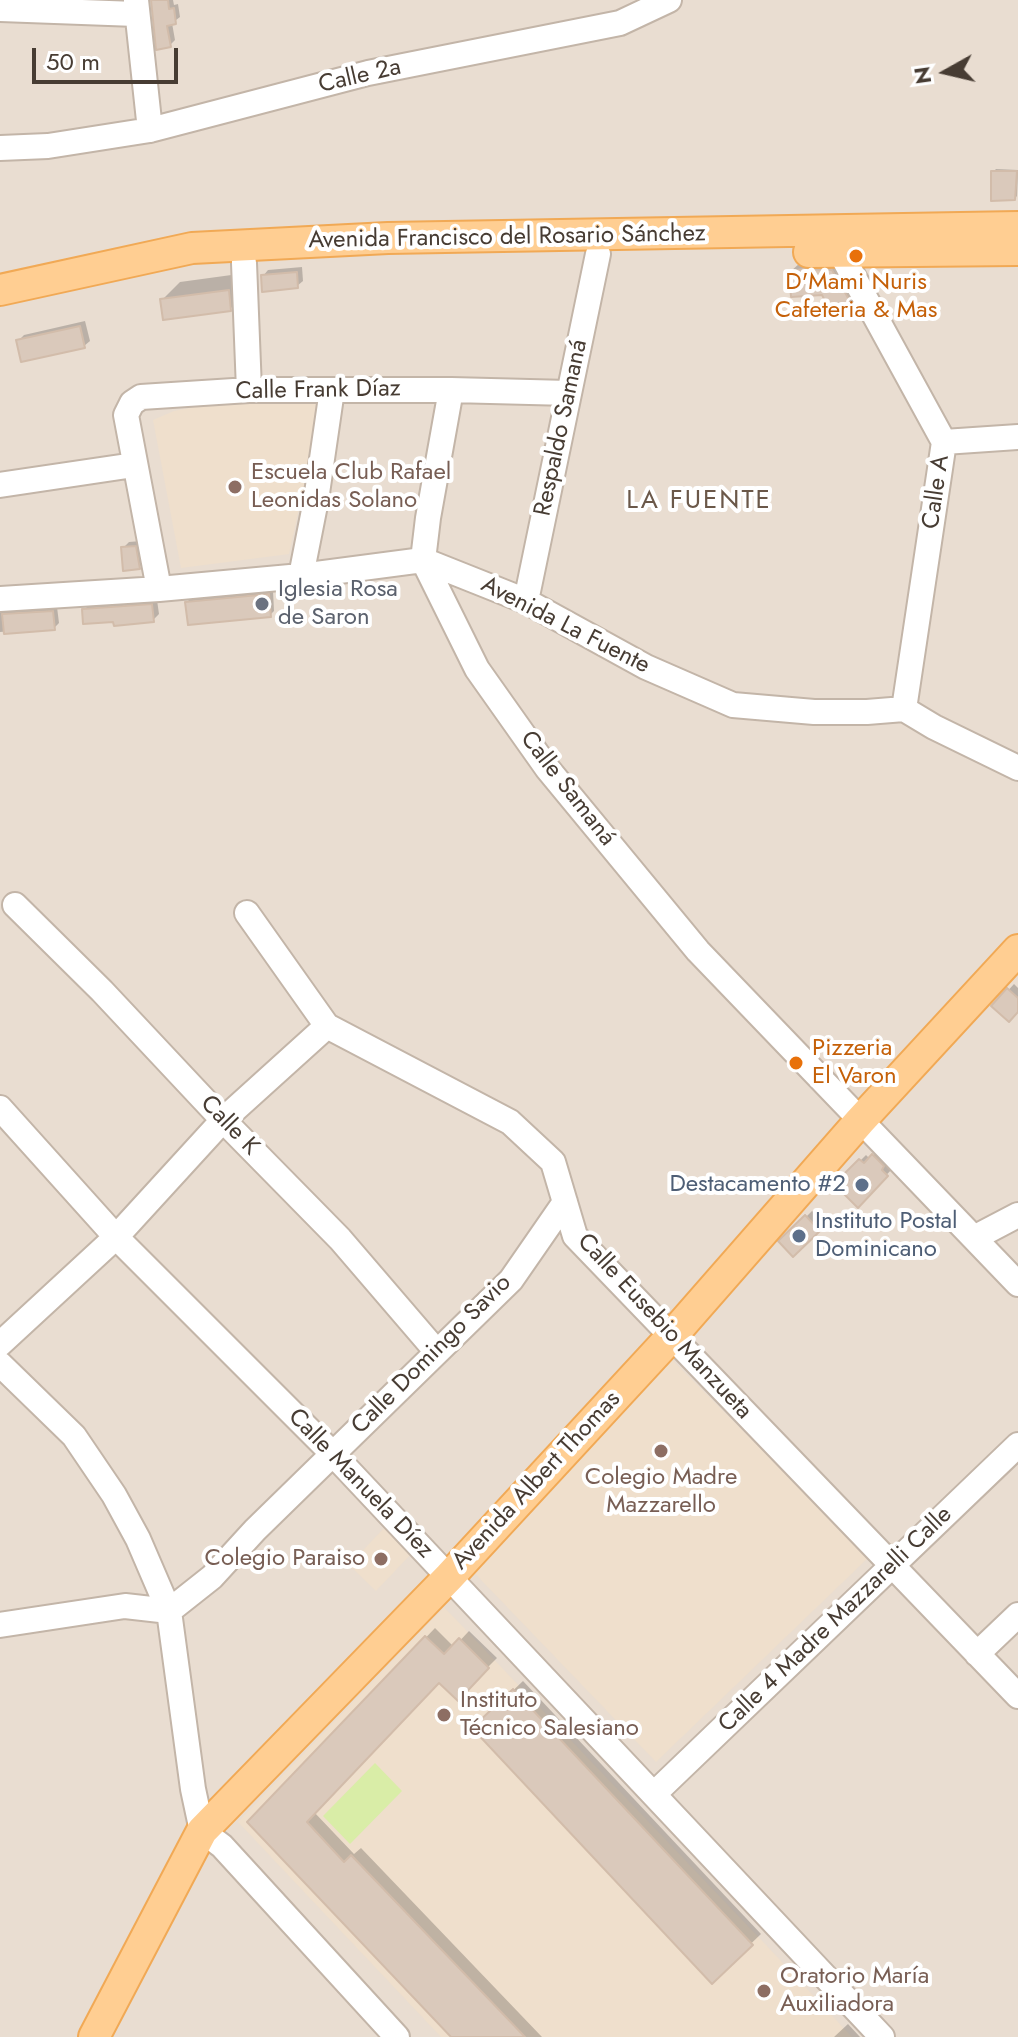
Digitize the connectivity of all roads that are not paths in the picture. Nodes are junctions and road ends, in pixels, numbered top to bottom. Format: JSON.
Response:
{"nodes":[{"id":1,"x":669,"y":0,"type":"edge"},
{"id":2,"x":136,"y":7,"type":"edge"},
{"id":3,"x":0,"y":9,"type":"edge"},
{"id":4,"x":150,"y":130,"type":"junction"},
{"id":5,"x":0,"y":148,"type":"edge"},
{"id":6,"x":1018,"y":227,"type":"edge"},
{"id":7,"x":1018,"y":250,"type":"edge"},
{"id":8,"x":840,"y":252,"type":"junction"},
{"id":9,"x":598,"y":254,"type":"junction"},
{"id":10,"x":244,"y":263,"type":"junction"},
{"id":11,"x":0,"y":290,"type":"edge"},
{"id":12,"x":0,"y":308,"type":"edge"},
{"id":13,"x":249,"y":390,"type":"junction"},
{"id":14,"x":332,"y":390,"type":"junction"},
{"id":15,"x":451,"y":390,"type":"junction"},
{"id":16,"x":569,"y":393,"type":"junction"},
{"id":17,"x":1018,"y":437,"type":"edge"},
{"id":18,"x":944,"y":442,"type":"junction"},
{"id":19,"x":134,"y":465,"type":"junction"},
{"id":20,"x":0,"y":485,"type":"edge"},
{"id":21,"x":423,"y":560,"type":"junction"},
{"id":22,"x":301,"y":576,"type":"junction"},
{"id":23,"x":159,"y":589,"type":"junction"},
{"id":24,"x":0,"y":599,"type":"edge"},
{"id":25,"x":526,"y":601,"type":"junction"},
{"id":26,"x":904,"y":709,"type":"junction"},
{"id":27,"x":1018,"y":768,"type":"edge"},
{"id":28,"x":15,"y":905,"type":"dead end"},
{"id":29,"x":247,"y":913,"type":"dead end"},
{"id":30,"x":1018,"y":950,"type":"edge"},
{"id":31,"x":327,"y":1026,"type":"junction"},
{"id":32,"x":0,"y":1108,"type":"edge"},
{"id":33,"x":223,"y":1120,"type":"junction"},
{"id":34,"x":860,"y":1121,"type":"junction"},
{"id":35,"x":565,"y":1202,"type":"junction"},
{"id":36,"x":1018,"y":1215,"type":"edge"},
{"id":37,"x":116,"y":1237,"type":"junction"},
{"id":38,"x":974,"y":1238,"type":"junction"},
{"id":39,"x":1018,"y":1284,"type":"edge"},
{"id":40,"x":670,"y":1338,"type":"junction"},
{"id":41,"x":0,"y":1344,"type":"edge"},
{"id":42,"x":437,"y":1352,"type":"junction"},
{"id":43,"x":0,"y":1364,"type":"edge"},
{"id":44,"x":1018,"y":1445,"type":"edge"},
{"id":45,"x":332,"y":1453,"type":"junction"},
{"id":46,"x":894,"y":1566,"type":"junction"},
{"id":47,"x":449,"y":1577,"type":"junction"},
{"id":48,"x":169,"y":1611,"type":"junction"},
{"id":49,"x":1018,"y":1615,"type":"edge"},
{"id":50,"x":0,"y":1625,"type":"edge"},
{"id":51,"x":977,"y":1654,"type":"junction"},
{"id":52,"x":1018,"y":1696,"type":"edge"},
{"id":53,"x":654,"y":1794,"type":"junction"},
{"id":54,"x":202,"y":1831,"type":"junction"},
{"id":55,"x":121,"y":1982,"type":"junction"},
{"id":56,"x":94,"y":2037,"type":"edge"},
{"id":57,"x":113,"y":2037,"type":"edge"},
{"id":58,"x":397,"y":2037,"type":"edge"},
{"id":59,"x":882,"y":2037,"type":"edge"}],
"edges":[{"from":1,"to":4,"type":"street","name":"Calle 2a"},
{"from":2,"to":3,"type":"street"},
{"from":2,"to":4,"type":"street"},
{"from":4,"to":5,"type":"street","name":"Calle 2a"},
{"from":6,"to":11,"type":"main road","name":"Avenida Francisco del Rosario Sánchez"},
{"from":7,"to":8,"type":"main road","name":"Avenida Francisco del Rosario Sánchez"},
{"from":8,"to":9,"type":"main road","name":"Avenida Francisco del Rosario Sánchez"},
{"from":8,"to":18,"type":"street","name":"Calle A"},
{"from":9,"to":10,"type":"main road","name":"Avenida Francisco del Rosario Sánchez"},
{"from":9,"to":16,"type":"street","name":"Respaldo Samaná"},
{"from":10,"to":12,"type":"main road","name":"Avenida Francisco del Rosario Sánchez"},
{"from":10,"to":13,"type":"street"},
{"from":13,"to":14,"type":"street","name":"Calle Frank Díaz"},
{"from":13,"to":19,"type":"street","name":"Calle Frank Díaz"},
{"from":14,"to":15,"type":"street","name":"Calle Frank Díaz"},
{"from":14,"to":22,"type":"street"},
{"from":15,"to":16,"type":"street","name":"Calle Frank Díaz"},
{"from":15,"to":21,"type":"street"},
{"from":16,"to":25,"type":"street","name":"Respaldo Samaná"},
{"from":17,"to":18,"type":"street"},
{"from":18,"to":26,"type":"street","name":"Calle A"},
{"from":19,"to":20,"type":"street"},
{"from":19,"to":23,"type":"street","name":"Calle Frank Díaz"},
{"from":21,"to":22,"type":"street","name":"Avenida La Fuente"},
{"from":21,"to":25,"type":"street","name":"Avenida La Fuente"},
{"from":21,"to":34,"type":"street","name":"Calle Samaná"},
{"from":22,"to":23,"type":"street","name":"Avenida La Fuente"},
{"from":23,"to":24,"type":"street","name":"Avenida La Fuente"},
{"from":25,"to":26,"type":"street","name":"Avenida La Fuente"},
{"from":26,"to":27,"type":"street"},
{"from":28,"to":33,"type":"street","name":"Calle K"},
{"from":29,"to":31,"type":"street","name":"Calle Eusebio Manzueta"},
{"from":30,"to":34,"type":"main road","name":"Avenida Albert Thomas"},
{"from":31,"to":33,"type":"street"},
{"from":31,"to":35,"type":"street","name":"Calle Eusebio Manzueta"},
{"from":32,"to":37,"type":"street","name":"Calle Manuela Díez"},
{"from":33,"to":37,"type":"street"},
{"from":33,"to":42,"type":"street","name":"Calle K"},
{"from":34,"to":38,"type":"street","name":"Calle Samaná"},
{"from":34,"to":40,"type":"main road","name":"Avenida Albert Thomas"},
{"from":35,"to":40,"type":"street","name":"Calle Eusebio Manzueta"},
{"from":35,"to":42,"type":"street","name":"Calle Domingo Savio"},
{"from":36,"to":38,"type":"street"},
{"from":37,"to":41,"type":"street"},
{"from":37,"to":45,"type":"street","name":"Calle Manuela Díez"},
{"from":38,"to":39,"type":"street","name":"Calle Samaná"},
{"from":40,"to":46,"type":"street","name":"Calle Eusebio Manzueta"},
{"from":40,"to":47,"type":"main road","name":"Avenida Albert Thomas"},
{"from":42,"to":45,"type":"street","name":"Calle Domingo Savio"},
{"from":43,"to":48,"type":"street"},
{"from":44,"to":46,"type":"street","name":"Calle 4 Madre Mazzarelli Calle"},
{"from":45,"to":47,"type":"street","name":"Calle Manuela Díez"},
{"from":45,"to":48,"type":"street","name":"Calle Domingo Savio"},
{"from":46,"to":51,"type":"street","name":"Calle Eusebio Manzueta"},
{"from":46,"to":53,"type":"street","name":"Calle 4 Madre Mazzarelli Calle"},
{"from":47,"to":53,"type":"street","name":"Calle Manuela Díez"},
{"from":47,"to":54,"type":"main road","name":"Avenida Albert Thomas"},
{"from":48,"to":50,"type":"street"},
{"from":48,"to":54,"type":"street"},
{"from":49,"to":51,"type":"street"},
{"from":51,"to":52,"type":"street","name":"Calle Eusebio Manzueta"},
{"from":53,"to":59,"type":"street","name":"Calle Manuela Díez"},
{"from":54,"to":55,"type":"main road","name":"Avenida Albert Thomas"},
{"from":54,"to":58,"type":"street"},
{"from":55,"to":56,"type":"main road","name":"Avenida Albert Thomas"},
{"from":55,"to":57,"type":"street"}]}
